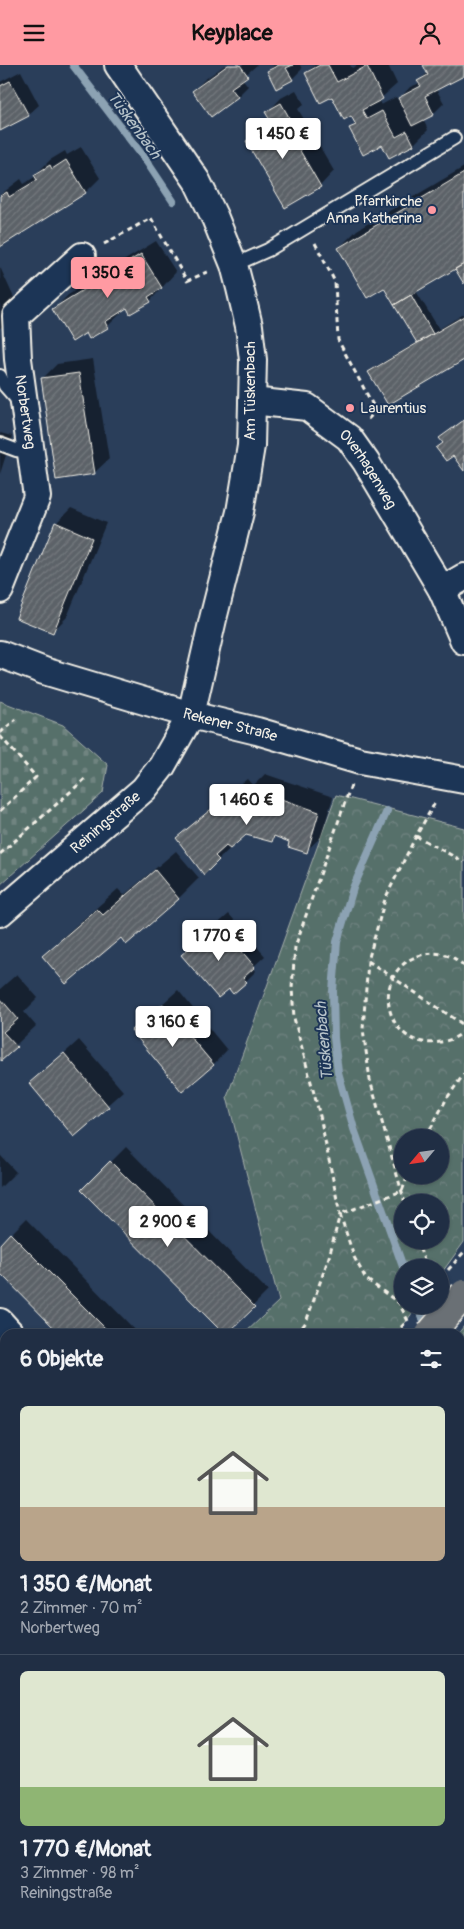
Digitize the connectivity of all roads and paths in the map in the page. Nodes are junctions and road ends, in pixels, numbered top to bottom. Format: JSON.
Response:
{"nodes":[{"id":1,"x":118,"y":65,"type":"edge"},
{"id":2,"x":454,"y":138,"type":"dead end"},
{"id":3,"x":307,"y":227,"type":"junction"},
{"id":4,"x":82,"y":256,"type":"joint"},
{"id":5,"x":234,"y":265,"type":"junction"},
{"id":6,"x":0,"y":375,"type":"edge"},
{"id":7,"x":252,"y":401,"type":"junction"},
{"id":8,"x":373,"y":405,"type":"dead end"},
{"id":9,"x":25,"y":409,"type":"junction"},
{"id":10,"x":0,"y":444,"type":"edge"},
{"id":11,"x":31,"y":452,"type":"junction"},
{"id":12,"x":464,"y":577,"type":"edge"},
{"id":13,"x":0,"y":590,"type":"edge"},
{"id":14,"x":442,"y":590,"type":"junction"},
{"id":15,"x":464,"y":641,"type":"edge"},
{"id":16,"x":0,"y":654,"type":"edge"},
{"id":17,"x":191,"y":715,"type":"junction"},
{"id":18,"x":16,"y":719,"type":"dead end"},
{"id":19,"x":0,"y":735,"type":"edge"},
{"id":20,"x":360,"y":761,"type":"junction"},
{"id":21,"x":85,"y":779,"type":"dead end"},
{"id":22,"x":457,"y":779,"type":"edge"},
{"id":23,"x":0,"y":811,"type":"edge"},
{"id":24,"x":416,"y":835,"type":"junction"},
{"id":25,"x":0,"y":854,"type":"edge"},
{"id":26,"x":464,"y":862,"type":"edge"},
{"id":27,"x":0,"y":913,"type":"edge"},
{"id":28,"x":368,"y":961,"type":"junction"},
{"id":29,"x":464,"y":966,"type":"edge"},
{"id":30,"x":393,"y":978,"type":"junction"},
{"id":31,"x":464,"y":1025,"type":"edge"},
{"id":32,"x":464,"y":1031,"type":"edge"},
{"id":33,"x":464,"y":1074,"type":"edge"},
{"id":34,"x":430,"y":1129,"type":"edge"},
{"id":35,"x":405,"y":1184,"type":"edge"},
{"id":36,"x":402,"y":1191,"type":"junction"},
{"id":37,"x":403,"y":1194,"type":"edge"},
{"id":38,"x":340,"y":1213,"type":"junction"},
{"id":39,"x":464,"y":1251,"type":"edge"},
{"id":40,"x":459,"y":1258,"type":"dead end"},
{"id":41,"x":464,"y":1294,"type":"edge"},
{"id":42,"x":394,"y":1299,"type":"edge"},
{"id":43,"x":301,"y":1329,"type":"edge"},
{"id":44,"x":434,"y":1329,"type":"edge"}],
"edges":[{"from":1,"to":5,"type":"street","name":"Am Tüskenbach"},
{"from":2,"to":3,"type":"lane"},
{"from":3,"to":5,"type":"lane"},
{"from":3,"to":8,"type":"path"},
{"from":4,"to":5,"type":"path"},
{"from":4,"to":9,"type":"street","name":"Norbertweg"},
{"from":5,"to":7,"type":"street","name":"Am Tüskenbach"},
{"from":6,"to":9,"type":"lane"},
{"from":7,"to":14,"type":"street","name":"Overhagenweg"},
{"from":7,"to":17,"type":"street","name":"Am Tüskenbach"},
{"from":9,"to":11,"type":"street","name":"Norbertweg"},
{"from":10,"to":11,"type":"lane"},
{"from":11,"to":13,"type":"street","name":"Norbertweg"},
{"from":12,"to":14,"type":"street"},
{"from":14,"to":15,"type":"street","name":"Overhagenweg"},
{"from":16,"to":17,"type":"street","name":"Rekener Straße"},
{"from":17,"to":20,"type":"street","name":"Rekener Straße"},
{"from":17,"to":27,"type":"street","name":"Reiningstraße"},
{"from":18,"to":19,"type":"path"},
{"from":19,"to":23,"type":"path"},
{"from":20,"to":22,"type":"street","name":"Rekener Straße"},
{"from":20,"to":38,"type":"path"},
{"from":21,"to":25,"type":"path"},
{"from":22,"to":24,"type":"path"},
{"from":24,"to":26,"type":"path"},
{"from":24,"to":28,"type":"path"},
{"from":28,"to":30,"type":"path"},
{"from":28,"to":36,"type":"path"},
{"from":29,"to":30,"type":"path"},
{"from":30,"to":31,"type":"path"},
{"from":30,"to":32,"type":"path"},
{"from":33,"to":34,"type":"path"},
{"from":35,"to":36,"type":"path"},
{"from":36,"to":37,"type":"path"},
{"from":36,"to":38,"type":"path"},
{"from":38,"to":42,"type":"path"},
{"from":38,"to":43,"type":"path"},
{"from":39,"to":40,"type":"path"},
{"from":41,"to":44,"type":"main road","bridge":true}]}
